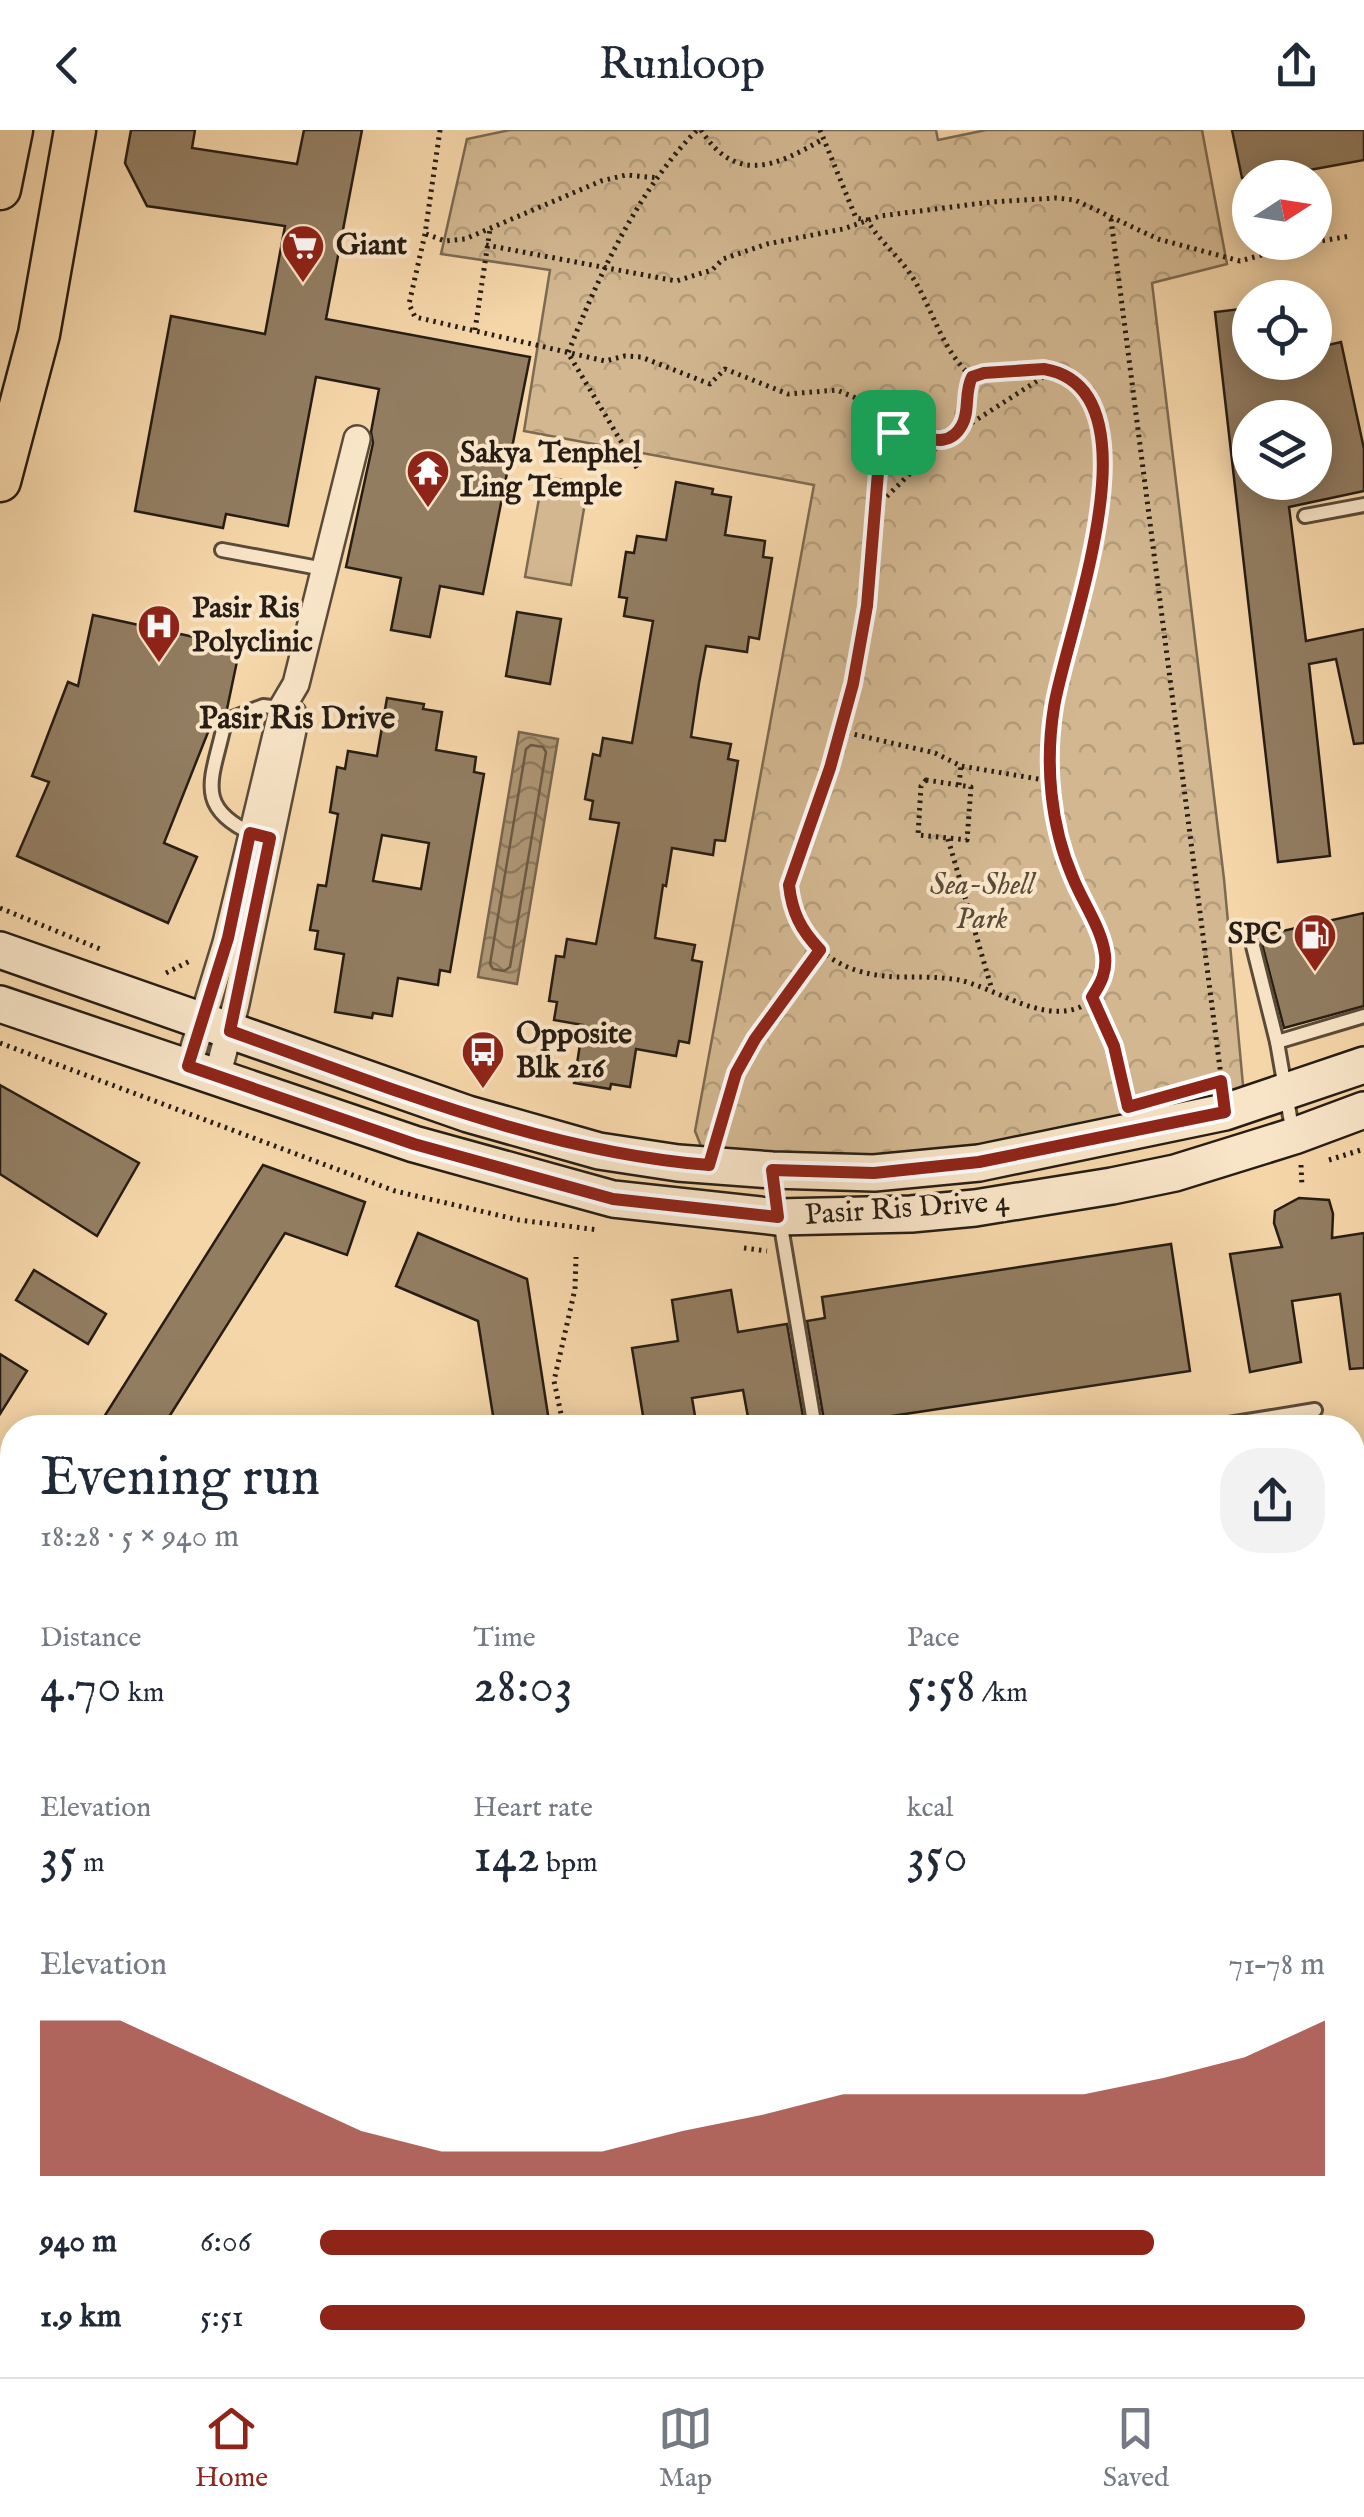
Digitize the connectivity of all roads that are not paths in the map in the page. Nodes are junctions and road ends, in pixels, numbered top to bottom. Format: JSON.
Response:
{"nodes":[{"id":1,"x":12,"y":130,"type":"edge"},
{"id":2,"x":76,"y":130,"type":"edge"},
{"id":3,"x":0,"y":189,"type":"edge"},
{"id":4,"x":356,"y":438,"type":"dead end"},
{"id":5,"x":0,"y":480,"type":"edge"},
{"id":6,"x":1364,"y":505,"type":"edge"},
{"id":7,"x":1306,"y":516,"type":"dead end"},
{"id":8,"x":222,"y":550,"type":"dead end"},
{"id":9,"x":324,"y":570,"type":"junction"},
{"id":10,"x":292,"y":700,"type":"junction"},
{"id":11,"x":260,"y":836,"type":"junction"},
{"id":12,"x":1252,"y":942,"type":"dead end"},
{"id":13,"x":0,"y":950,"type":"edge"},
{"id":14,"x":0,"y":1004,"type":"edge"},
{"id":15,"x":1364,"y":1016,"type":"edge"},
{"id":16,"x":217,"y":1026,"type":"junction"},
{"id":17,"x":1277,"y":1042,"type":"junction"},
{"id":18,"x":1364,"y":1064,"type":"edge"},
{"id":19,"x":203,"y":1072,"type":"junction"},
{"id":20,"x":1284,"y":1094,"type":"junction"},
{"id":21,"x":1364,"y":1110,"type":"edge"},
{"id":22,"x":1298,"y":1152,"type":"junction"},
{"id":23,"x":772,"y":1170,"type":"junction"},
{"id":24,"x":778,"y":1217,"type":"junction"},
{"id":25,"x":1314,"y":1410,"type":"dead end"},
{"id":26,"x":812,"y":1415,"type":"edge"},
{"id":27,"x":1282,"y":1415,"type":"edge"}],
"edges":[{"from":1,"to":3,"type":"main road"},
{"from":2,"to":5,"type":"main road"},
{"from":4,"to":9,"type":"street"},
{"from":6,"to":7,"type":"lane"},
{"from":8,"to":9,"type":"lane"},
{"from":9,"to":10,"type":"street"},
{"from":10,"to":11,"type":"street"},
{"from":10,"to":11,"type":"lane"},
{"from":11,"to":16,"type":"street"},
{"from":12,"to":17,"type":"lane"},
{"from":13,"to":16,"type":"street","name":"Pasir Ris Drive 4"},
{"from":14,"to":19,"type":"street","name":"Pasir Ris Drive 4"},
{"from":15,"to":17,"type":"lane"},
{"from":16,"to":19,"type":"street"},
{"from":16,"to":23,"type":"street","name":"Pasir Ris Drive 4"},
{"from":17,"to":20,"type":"lane"},
{"from":18,"to":20,"type":"street","name":"Pasir Ris Drive 4"},
{"from":19,"to":24,"type":"street","name":"Pasir Ris Drive 4"},
{"from":20,"to":22,"type":"lane"},
{"from":20,"to":23,"type":"street","name":"Pasir Ris Drive 4"},
{"from":21,"to":22,"type":"street","name":"Pasir Ris Drive 4"},
{"from":22,"to":24,"type":"street","name":"Pasir Ris Drive 4"},
{"from":23,"to":24,"type":"lane"},
{"from":24,"to":26,"type":"lane"},
{"from":25,"to":27,"type":"lane"}]}
